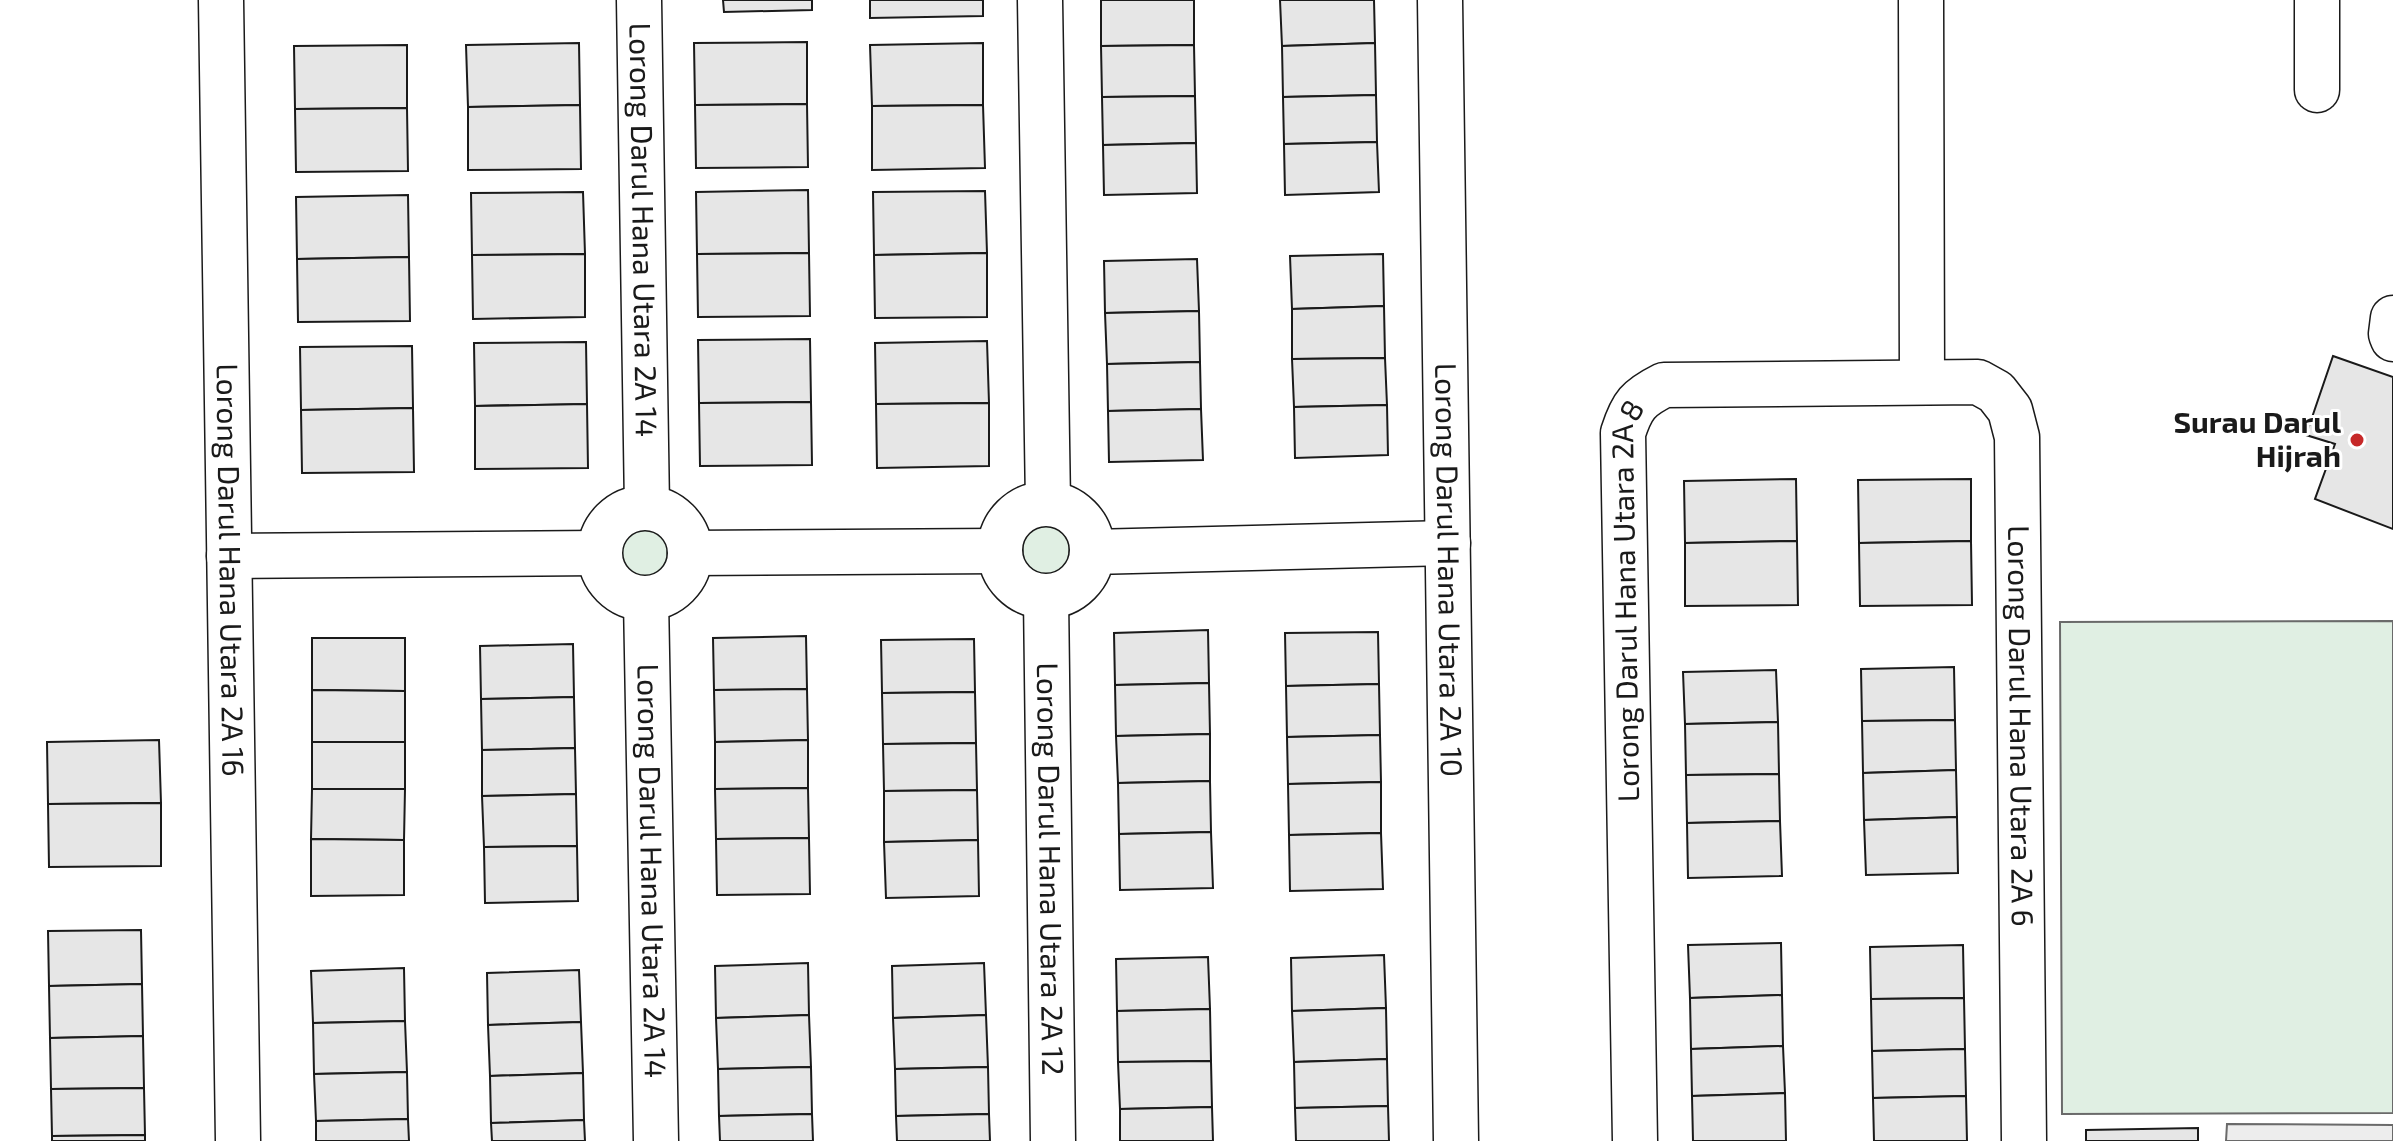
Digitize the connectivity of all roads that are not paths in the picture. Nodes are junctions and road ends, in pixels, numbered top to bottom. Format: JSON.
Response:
{"nodes":[{"id":1,"x":221,"y":0,"type":"edge"},
{"id":2,"x":639,"y":0,"type":"edge"},
{"id":3,"x":1040,"y":0,"type":"edge"},
{"id":4,"x":1440,"y":0,"type":"edge"},
{"id":5,"x":1921,"y":0,"type":"edge"},
{"id":6,"x":2317,"y":0,"type":"edge"},
{"id":7,"x":2317,"y":90,"type":"dead end"},
{"id":8,"x":2393,"y":318,"type":"edge"},
{"id":9,"x":2393,"y":339,"type":"edge"},
{"id":10,"x":1922,"y":381,"type":"junction"},
{"id":11,"x":1048,"y":503,"type":"junction"},
{"id":12,"x":647,"y":507,"type":"junction"},
{"id":13,"x":1448,"y":543,"type":"junction"},
{"id":14,"x":1000,"y":551,"type":"junction"},
{"id":15,"x":1092,"y":552,"type":"junction"},
{"id":16,"x":599,"y":553,"type":"junction"},
{"id":17,"x":690,"y":553,"type":"junction"},
{"id":18,"x":229,"y":556,"type":"junction"},
{"id":19,"x":1046,"y":597,"type":"junction"},
{"id":20,"x":646,"y":599,"type":"junction"},
{"id":21,"x":238,"y":1141,"type":"edge"},
{"id":22,"x":656,"y":1141,"type":"edge"},
{"id":23,"x":1053,"y":1141,"type":"edge"},
{"id":24,"x":1456,"y":1141,"type":"edge"},
{"id":25,"x":1635,"y":1141,"type":"edge"},
{"id":26,"x":2024,"y":1141,"type":"edge"}],
"edges":[{"from":1,"to":18,"type":"street","name":"Lorong Darul Hana Utara 2A 16"},
{"from":2,"to":12,"type":"street","name":"Lorong Darul Hana Utara 2A 14"},
{"from":3,"to":11,"type":"street"},
{"from":4,"to":13,"type":"street","name":"Lorong Darul Hana Utara 2A 10"},
{"from":5,"to":10,"type":"street"},
{"from":6,"to":7,"type":"street"},
{"from":8,"to":9,"type":"street"},
{"from":10,"to":25,"type":"street","name":"Lorong Darul Hana Utara 2A 8"},
{"from":10,"to":26,"type":"street","name":"Lorong Darul Hana Utara 2A 6"},
{"from":11,"to":14,"type":"street"},
{"from":11,"to":15,"type":"street"},
{"from":12,"to":16,"type":"street"},
{"from":12,"to":17,"type":"street"},
{"from":13,"to":15,"type":"street"},
{"from":13,"to":24,"type":"street","name":"Lorong Darul Hana Utara 2A 10"},
{"from":14,"to":17,"type":"street"},
{"from":14,"to":19,"type":"street"},
{"from":15,"to":19,"type":"street"},
{"from":16,"to":18,"type":"street"},
{"from":16,"to":20,"type":"street"},
{"from":17,"to":20,"type":"street"},
{"from":18,"to":21,"type":"street","name":"Lorong Darul Hana Utara 2A 16"},
{"from":19,"to":23,"type":"street","name":"Lorong Darul Hana Utara 2A 12"},
{"from":20,"to":22,"type":"street","name":"Lorong Darul Hana Utara 2A 14"}]}
